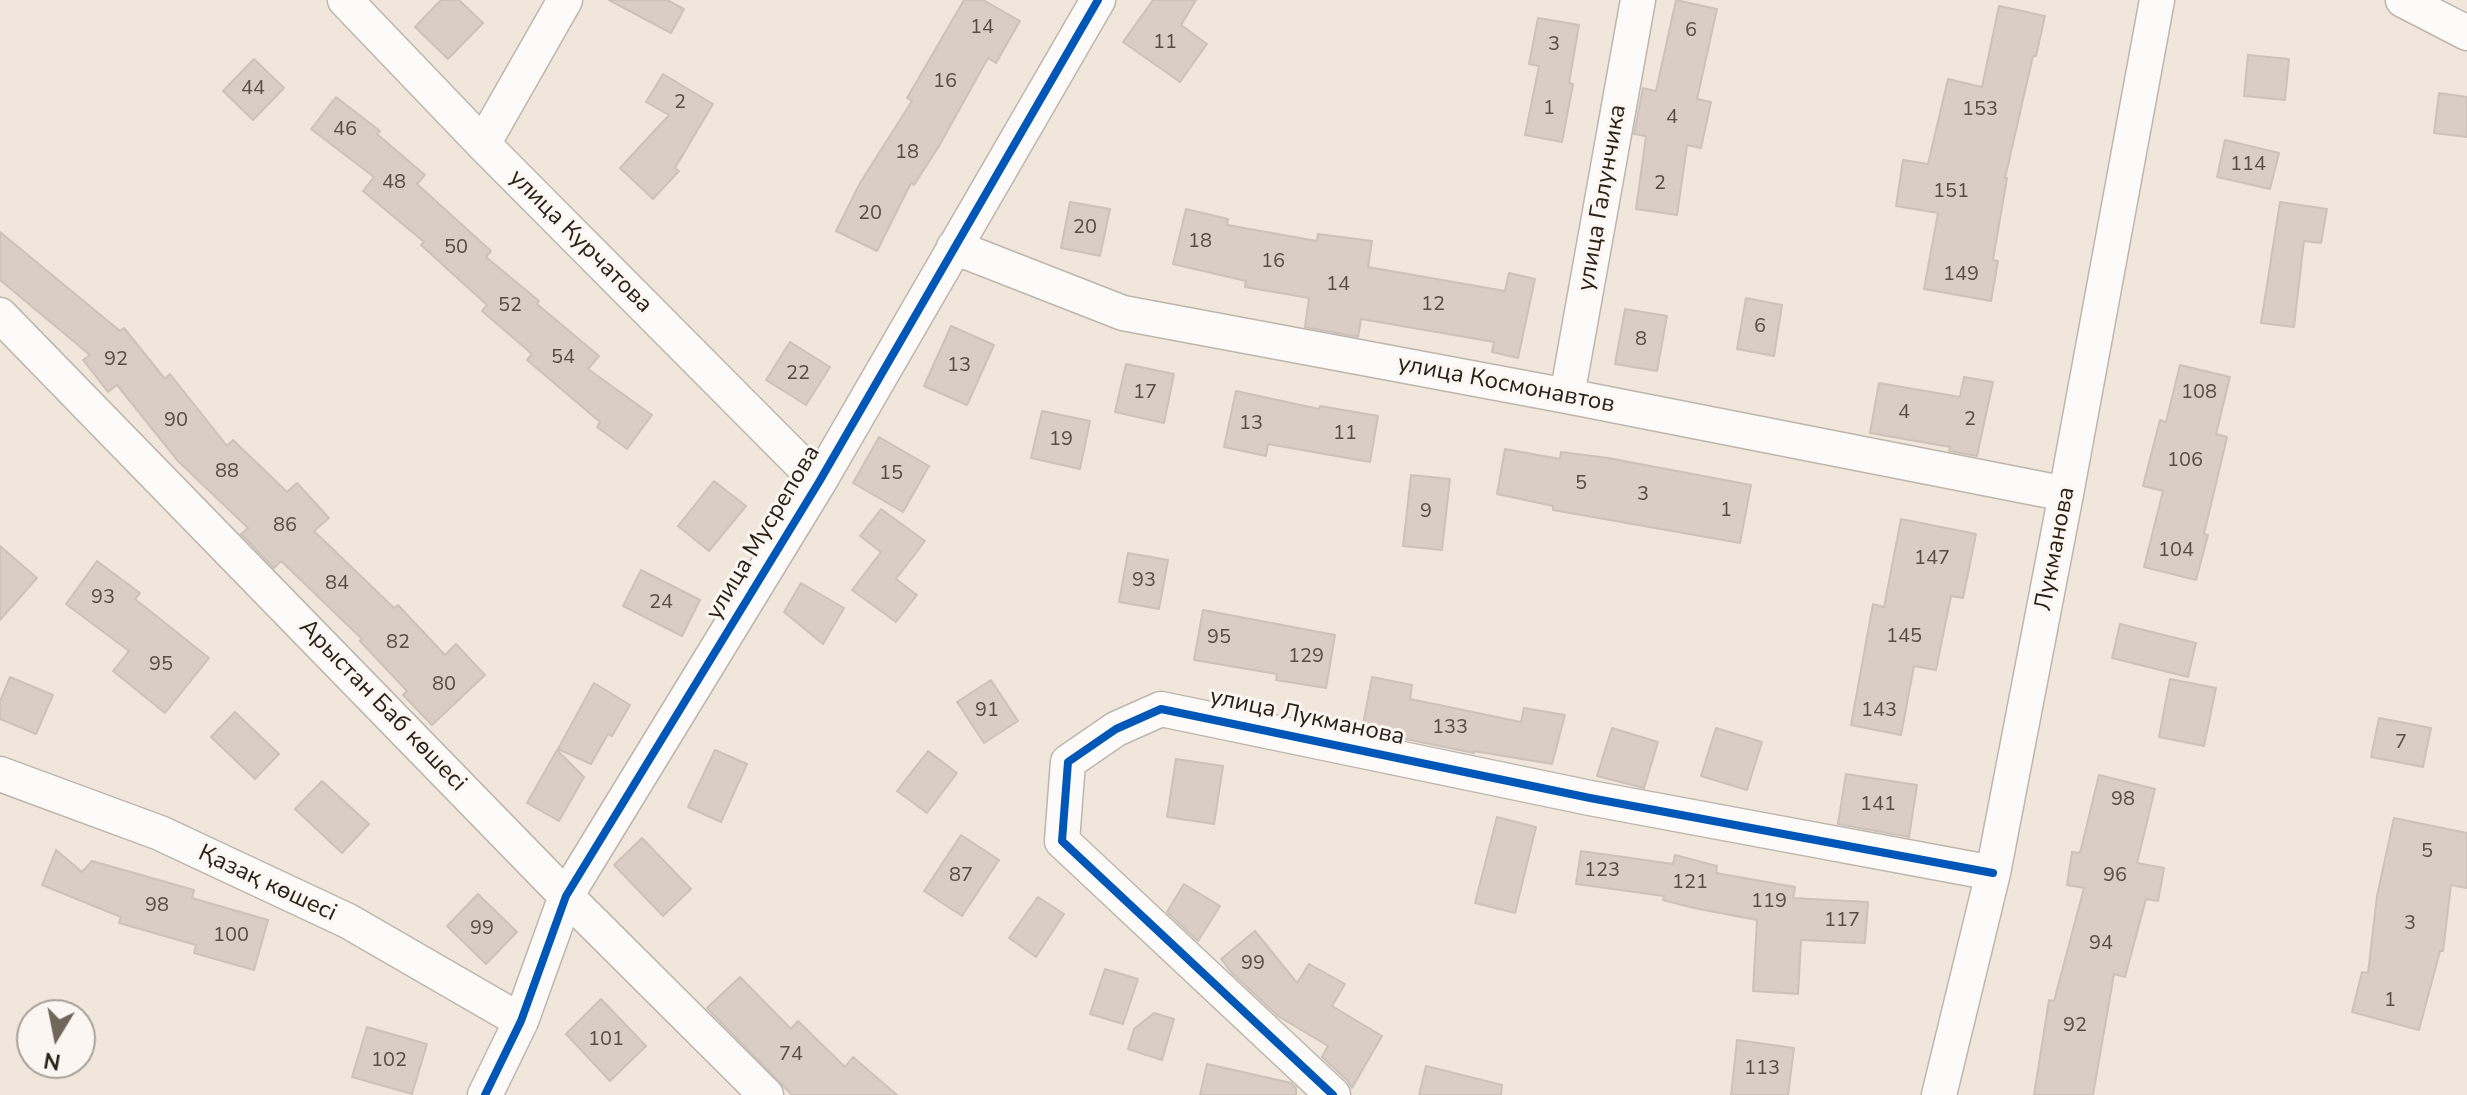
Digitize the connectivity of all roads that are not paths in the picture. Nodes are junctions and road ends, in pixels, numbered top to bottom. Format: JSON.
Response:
{"nodes":[{"id":1,"x":345,"y":0,"type":"edge"},
{"id":2,"x":565,"y":0,"type":"edge"},
{"id":3,"x":1098,"y":0,"type":"edge"},
{"id":4,"x":1638,"y":0,"type":"edge"},
{"id":5,"x":2157,"y":0,"type":"edge"},
{"id":6,"x":2403,"y":0,"type":"edge"},
{"id":7,"x":2467,"y":33,"type":"edge"},
{"id":8,"x":483,"y":144,"type":"junction"},
{"id":9,"x":954,"y":247,"type":"junction"},
{"id":10,"x":0,"y":315,"type":"edge"},
{"id":11,"x":1567,"y":396,"type":"junction"},
{"id":12,"x":819,"y":482,"type":"junction"},
{"id":13,"x":2066,"y":494,"type":"junction"},
{"id":14,"x":0,"y":774,"type":"edge"},
{"id":15,"x":1993,"y":873,"type":"junction"},
{"id":16,"x":566,"y":896,"type":"junction"},
{"id":17,"x":521,"y":1021,"type":"junction"},
{"id":18,"x":485,"y":1095,"type":"edge"},
{"id":19,"x":766,"y":1095,"type":"edge"},
{"id":20,"x":1333,"y":1095,"type":"edge"},
{"id":21,"x":1939,"y":1095,"type":"edge"}],
"edges":[{"from":1,"to":8,"type":"street","name":"улица Курчатова"},
{"from":2,"to":8,"type":"street"},
{"from":3,"to":9,"type":"street","name":"улица Мусрепова"},
{"from":4,"to":11,"type":"street","name":"улица Галунчика"},
{"from":5,"to":13,"type":"street","name":"Лукманова"},
{"from":6,"to":7,"type":"street"},
{"from":8,"to":12,"type":"street","name":"улица Курчатова"},
{"from":9,"to":11,"type":"street","name":"улица Космонавтов"},
{"from":9,"to":12,"type":"street","name":"улица Мусрепова"},
{"from":10,"to":16,"type":"street","name":"Арыстан Баб көшесі"},
{"from":11,"to":13,"type":"street","name":"улица Космонавтов"},
{"from":12,"to":16,"type":"street","name":"улица Мусрепова"},
{"from":13,"to":15,"type":"street","name":"Лукманова"},
{"from":14,"to":17,"type":"street","name":"Қазақ көшесі"},
{"from":15,"to":20,"type":"street","name":"улица Лукманова"},
{"from":15,"to":21,"type":"street","name":"Лукманова"},
{"from":16,"to":17,"type":"street","name":"улица Мусрепова"},
{"from":16,"to":19,"type":"street","name":"Арыстан Баб көшесі"},
{"from":17,"to":18,"type":"street","name":"улица Мусрепова"}]}
